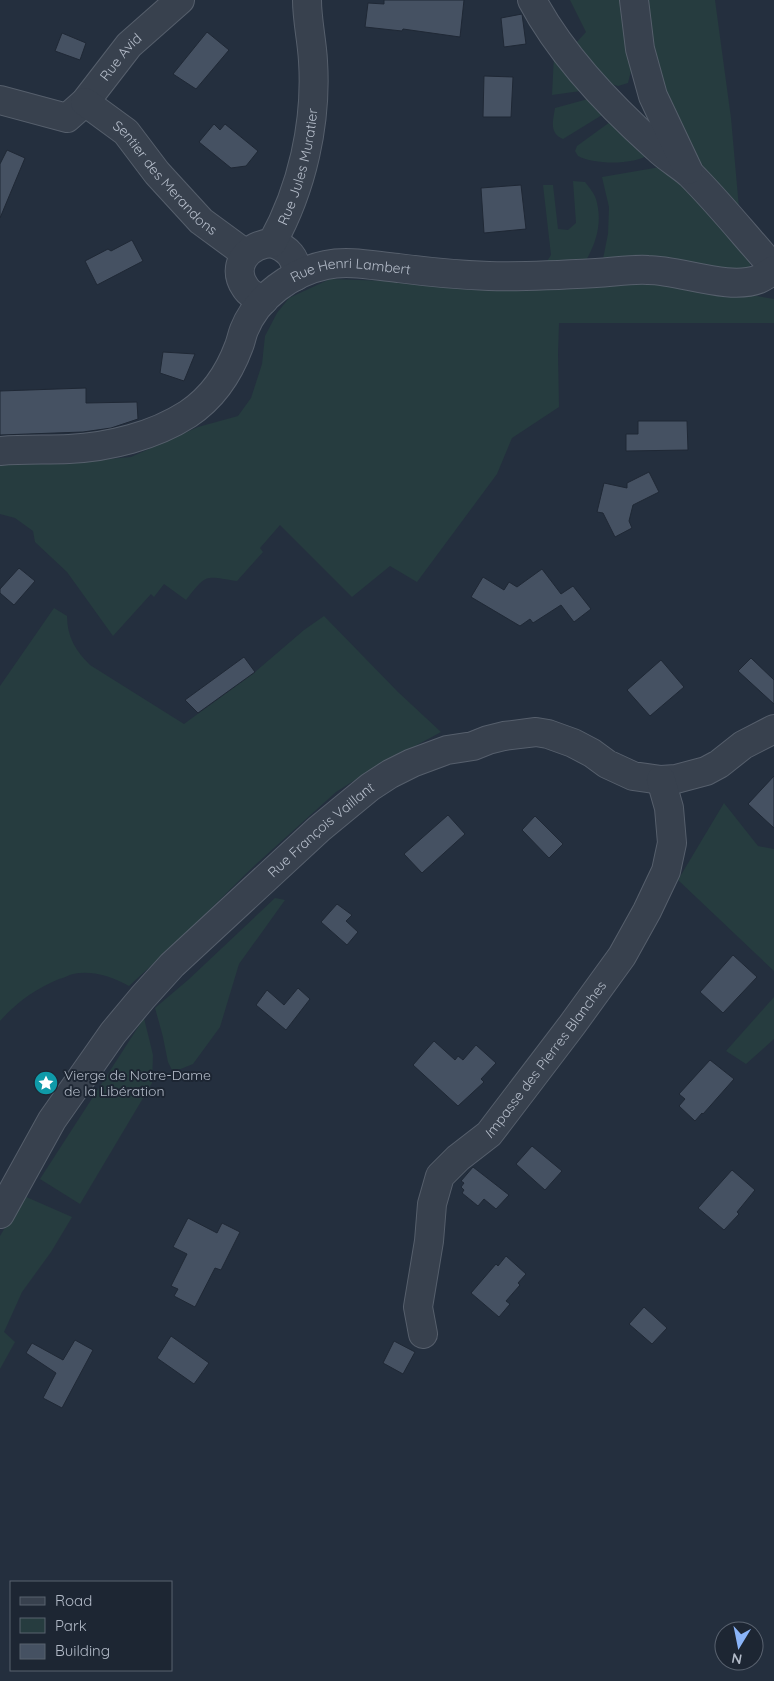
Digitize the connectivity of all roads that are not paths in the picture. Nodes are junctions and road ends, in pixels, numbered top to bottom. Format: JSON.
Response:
{"nodes":[{"id":1,"x":180,"y":0,"type":"edge"},
{"id":2,"x":307,"y":0,"type":"edge"},
{"id":3,"x":634,"y":0,"type":"edge"},
{"id":4,"x":535,"y":6,"type":"edge"},
{"id":5,"x":646,"y":72,"type":"junction"},
{"id":6,"x":601,"y":93,"type":"junction"},
{"id":7,"x":0,"y":100,"type":"edge"},
{"id":8,"x":76,"y":110,"type":"junction"},
{"id":9,"x":689,"y":174,"type":"junction"},
{"id":10,"x":272,"y":243,"type":"junction"},
{"id":11,"x":246,"y":254,"type":"junction"},
{"id":12,"x":774,"y":269,"type":"edge"},
{"id":13,"x":296,"y":276,"type":"junction"},
{"id":14,"x":264,"y":300,"type":"junction"},
{"id":15,"x":0,"y":451,"type":"edge"},
{"id":16,"x":774,"y":729,"type":"edge"},
{"id":17,"x":661,"y":780,"type":"junction"},
{"id":18,"x":0,"y":1214,"type":"edge"},
{"id":19,"x":422,"y":1334,"type":"dead end"}],
"edges":[{"from":1,"to":8,"type":"street","name":"Rue Avid"},
{"from":2,"to":10,"type":"street","name":"Rue Jules Muratier"},
{"from":3,"to":5,"type":"street"},
{"from":4,"to":6,"type":"street"},
{"from":5,"to":6,"type":"street"},
{"from":5,"to":9,"type":"street"},
{"from":6,"to":9,"type":"street"},
{"from":7,"to":8,"type":"street"},
{"from":8,"to":11,"type":"street","name":"Sentier des Merandons"},
{"from":9,"to":12,"type":"street"},
{"from":10,"to":11,"type":"street","name":"Rue Jules Muratier"},
{"from":10,"to":13,"type":"street"},
{"from":11,"to":14,"type":"street"},
{"from":12,"to":13,"type":"street","name":"Rue Henri Lambert"},
{"from":13,"to":14,"type":"street","name":"Rue Henri Lambert"},
{"from":14,"to":15,"type":"street","name":"Rue Henri Lambert"},
{"from":16,"to":17,"type":"street","name":"Rue François Vaillant"},
{"from":17,"to":18,"type":"street","name":"Rue François Vaillant"},
{"from":17,"to":19,"type":"street","name":"Impasse des Pierres Blanches"}]}
